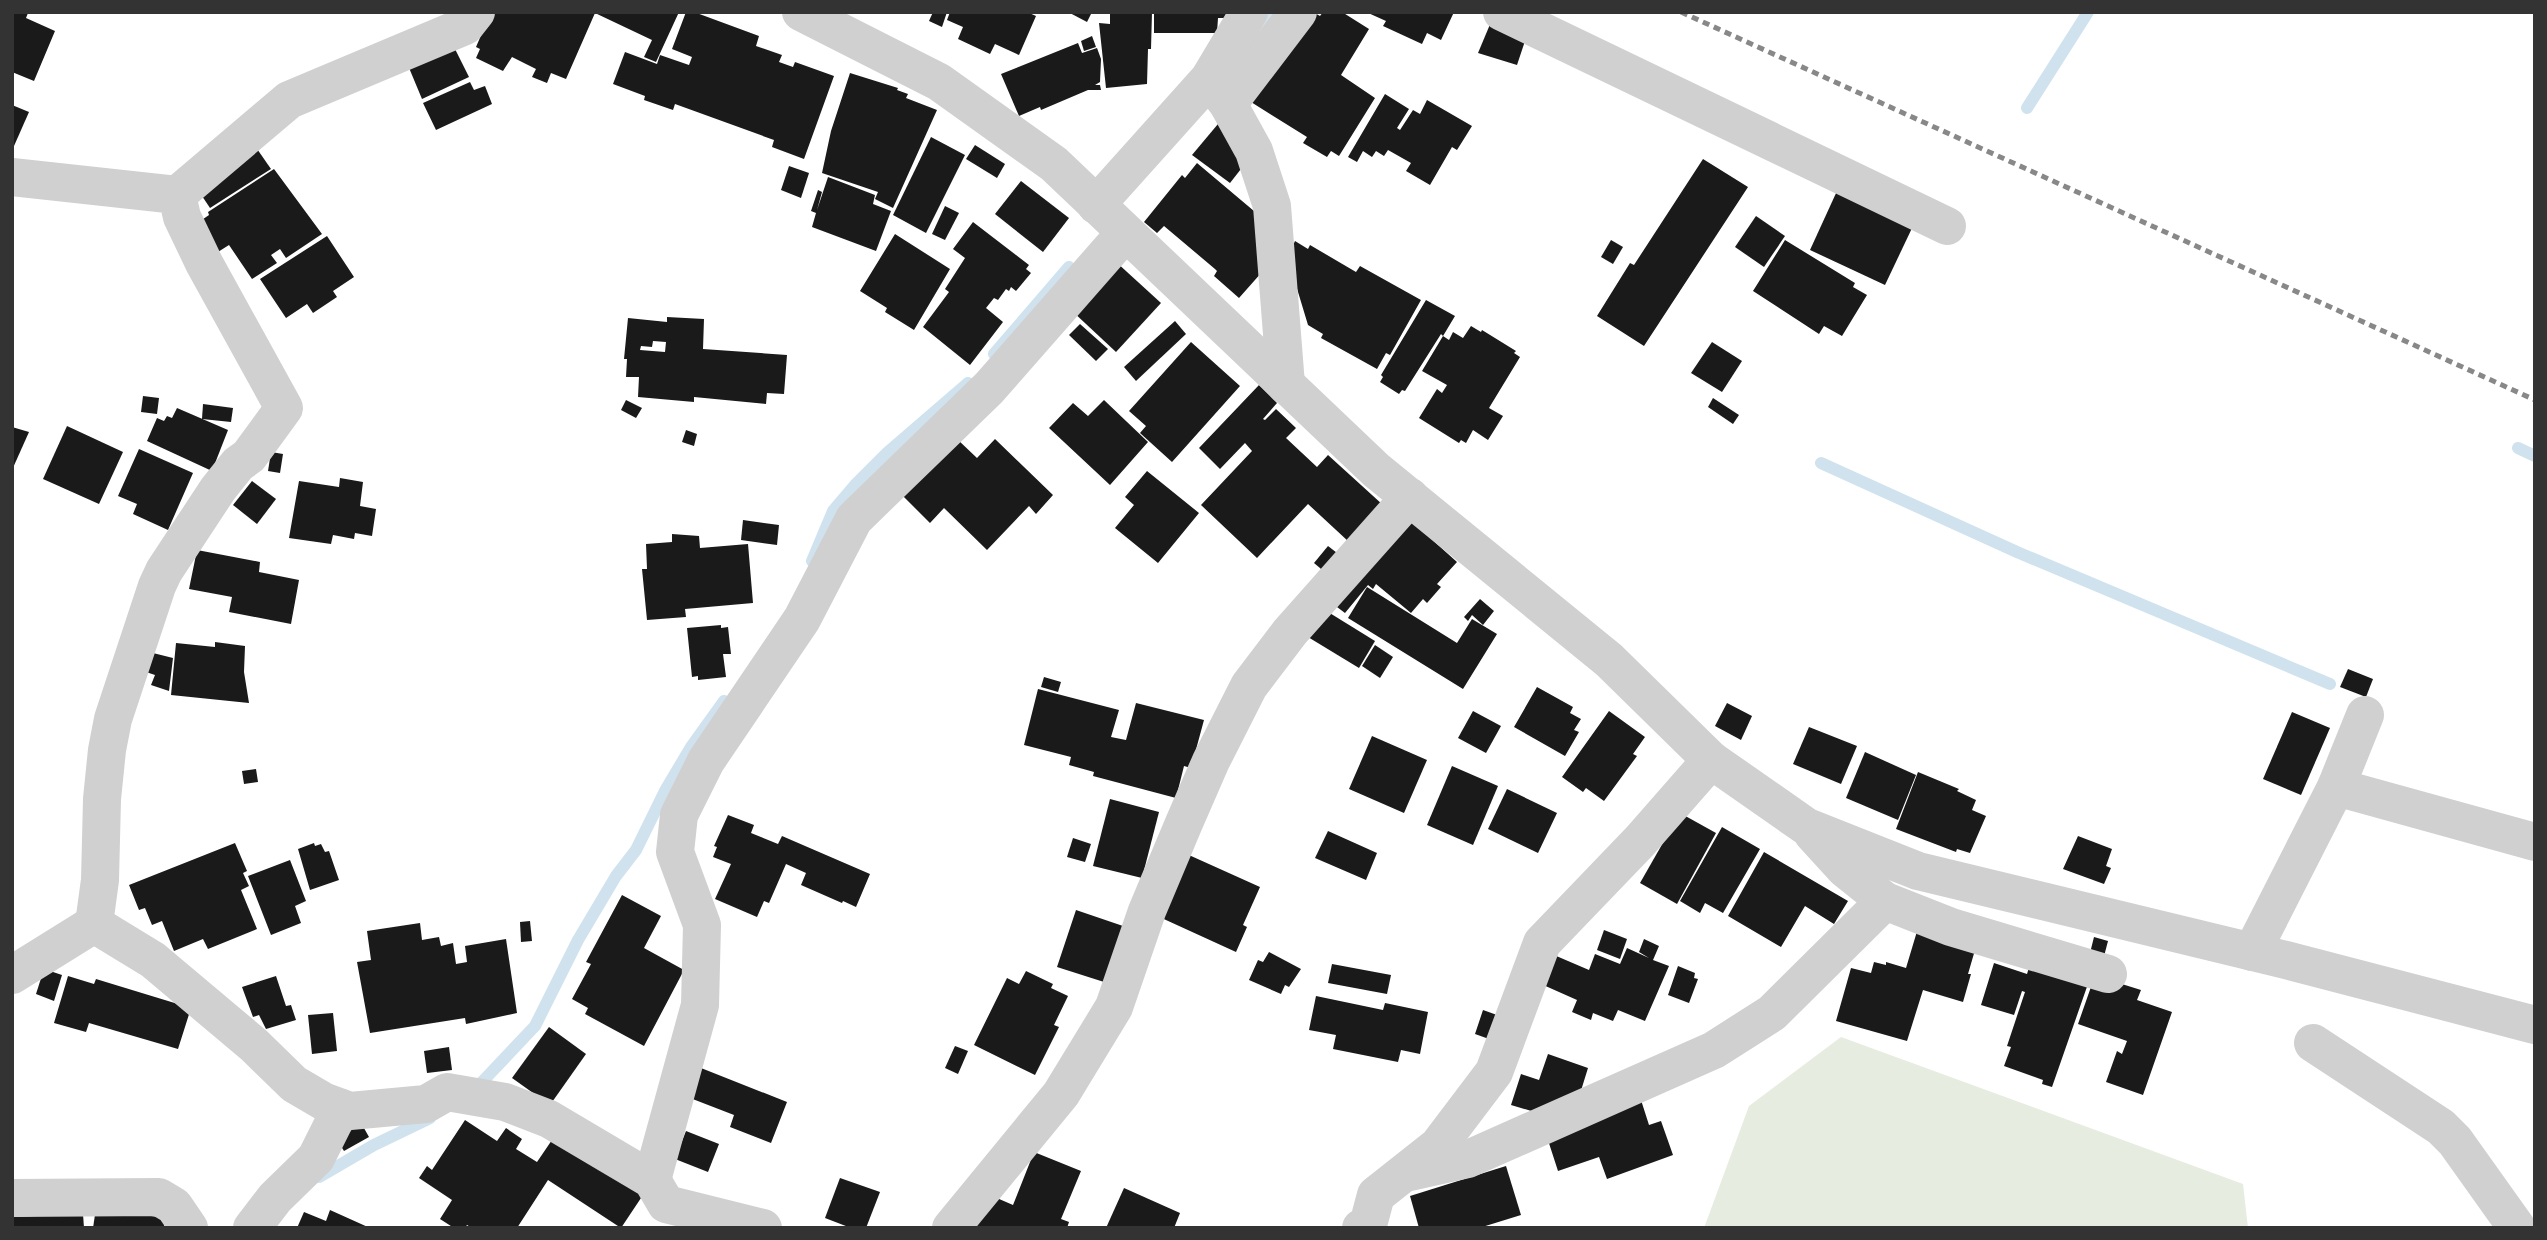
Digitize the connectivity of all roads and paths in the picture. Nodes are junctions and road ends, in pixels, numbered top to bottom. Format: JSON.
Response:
{"nodes":[{"id":1,"x":476,"y":12,"type":"edge"},
{"id":2,"x":801,"y":12,"type":"edge"},
{"id":3,"x":1250,"y":12,"type":"edge"},
{"id":4,"x":1298,"y":12,"type":"edge"},
{"id":5,"x":1502,"y":12,"type":"edge"},
{"id":6,"x":1218,"y":91,"type":"junction"},
{"id":7,"x":12,"y":177,"type":"edge"},
{"id":8,"x":177,"y":195,"type":"junction"},
{"id":9,"x":1096,"y":205,"type":"junction"},
{"id":10,"x":1947,"y":226,"type":"dead end"},
{"id":11,"x":1125,"y":233,"type":"junction"},
{"id":12,"x":1286,"y":385,"type":"junction"},
{"id":13,"x":1410,"y":497,"type":"junction"},
{"id":14,"x":2365,"y":715,"type":"dead end"},
{"id":15,"x":1711,"y":760,"type":"junction"},
{"id":16,"x":2336,"y":786,"type":"junction"},
{"id":17,"x":1807,"y":827,"type":"junction"},
{"id":18,"x":2535,"y":842,"type":"edge"},
{"id":19,"x":1885,"y":901,"type":"junction"},
{"id":20,"x":94,"y":924,"type":"junction"},
{"id":21,"x":2252,"y":952,"type":"junction"},
{"id":22,"x":2108,"y":974,"type":"dead end"},
{"id":23,"x":12,"y":975,"type":"edge"},
{"id":24,"x":2535,"y":1025,"type":"edge"},
{"id":25,"x":2313,"y":1044,"type":"dead end"},
{"id":26,"x":341,"y":1108,"type":"junction"},
{"id":27,"x":1405,"y":1173,"type":"junction"},
{"id":28,"x":12,"y":1198,"type":"edge"},
{"id":29,"x":660,"y":1204,"type":"edge"},
{"id":30,"x":190,"y":1228,"type":"edge"},
{"id":31,"x":251,"y":1228,"type":"edge"},
{"id":32,"x":763,"y":1228,"type":"edge"},
{"id":33,"x":951,"y":1228,"type":"edge"},
{"id":34,"x":1361,"y":1228,"type":"edge"},
{"id":35,"x":2517,"y":1228,"type":"edge"}],
"edges":[{"from":1,"to":8,"type":"street"},
{"from":2,"to":9,"type":"street"},
{"from":3,"to":6,"type":"street"},
{"from":4,"to":6,"type":"street"},
{"from":5,"to":10,"type":"street"},
{"from":6,"to":9,"type":"street"},
{"from":6,"to":12,"type":"street"},
{"from":7,"to":8,"type":"street"},
{"from":8,"to":20,"type":"street"},
{"from":9,"to":11,"type":"street"},
{"from":11,"to":12,"type":"street"},
{"from":11,"to":29,"type":"street"},
{"from":12,"to":13,"type":"street"},
{"from":13,"to":15,"type":"street"},
{"from":13,"to":33,"type":"street"},
{"from":14,"to":16,"type":"street"},
{"from":15,"to":17,"type":"street"},
{"from":15,"to":27,"type":"street"},
{"from":16,"to":18,"type":"street"},
{"from":16,"to":21,"type":"street"},
{"from":17,"to":19,"type":"street"},
{"from":17,"to":21,"type":"street"},
{"from":19,"to":22,"type":"street"},
{"from":19,"to":27,"type":"street"},
{"from":20,"to":23,"type":"street"},
{"from":20,"to":26,"type":"street"},
{"from":21,"to":24,"type":"street"},
{"from":25,"to":35,"type":"street"},
{"from":26,"to":29,"type":"street"},
{"from":26,"to":31,"type":"street"},
{"from":27,"to":34,"type":"street"},
{"from":28,"to":30,"type":"street"},
{"from":29,"to":32,"type":"street"}]}
